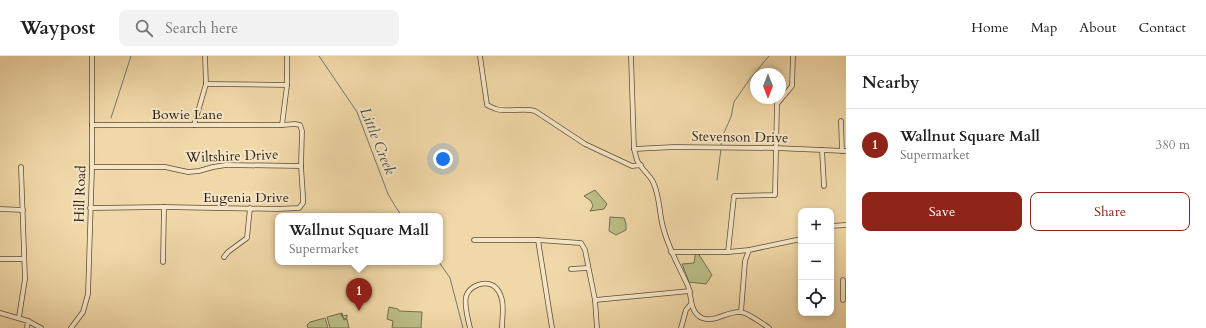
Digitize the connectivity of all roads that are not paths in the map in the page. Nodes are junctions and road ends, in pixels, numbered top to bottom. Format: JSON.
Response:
{"nodes":[{"id":1,"x":92,"y":56,"type":"edge"},
{"id":2,"x":205,"y":56,"type":"edge"},
{"id":3,"x":287,"y":56,"type":"edge"},
{"id":4,"x":480,"y":56,"type":"edge"},
{"id":5,"x":632,"y":56,"type":"edge"},
{"id":6,"x":793,"y":56,"type":"edge"},
{"id":7,"x":206,"y":84,"type":"junction"},
{"id":8,"x":287,"y":85,"type":"junction"},
{"id":9,"x":841,"y":120,"type":"dead end"},
{"id":10,"x":92,"y":125,"type":"junction"},
{"id":11,"x":282,"y":125,"type":"junction"},
{"id":12,"x":194,"y":126,"type":"junction"},
{"id":13,"x":775,"y":148,"type":"junction"},
{"id":14,"x":634,"y":149,"type":"junction"},
{"id":15,"x":822,"y":150,"type":"junction"},
{"id":16,"x":844,"y":151,"type":"edge"},
{"id":17,"x":641,"y":165,"type":"junction"},
{"id":18,"x":301,"y":166,"type":"junction"},
{"id":19,"x":21,"y":167,"type":"dead end"},
{"id":20,"x":92,"y":167,"type":"junction"},
{"id":21,"x":824,"y":186,"type":"dead end"},
{"id":22,"x":164,"y":207,"type":"junction"},
{"id":23,"x":90,"y":208,"type":"junction"},
{"id":24,"x":250,"y":208,"type":"junction"},
{"id":25,"x":0,"y":209,"type":"edge"},
{"id":26,"x":23,"y":210,"type":"junction"},
{"id":27,"x":846,"y":225,"type":"edge"},
{"id":28,"x":834,"y":226,"type":"edge"},
{"id":29,"x":798,"y":239,"type":"edge"},
{"id":30,"x":474,"y":240,"type":"dead end"},
{"id":31,"x":538,"y":240,"type":"junction"},
{"id":32,"x":749,"y":250,"type":"junction"},
{"id":33,"x":671,"y":252,"type":"junction"},
{"id":34,"x":728,"y":252,"type":"junction"},
{"id":35,"x":224,"y":257,"type":"dead end"},
{"id":36,"x":0,"y":259,"type":"edge"},
{"id":37,"x":24,"y":259,"type":"junction"},
{"id":38,"x":163,"y":262,"type":"dead end"},
{"id":39,"x":588,"y":268,"type":"junction"},
{"id":40,"x":571,"y":269,"type":"dead end"},
{"id":41,"x":843,"y":280,"type":"dead end"},
{"id":42,"x":845,"y":286,"type":"edge"},
{"id":43,"x":690,"y":291,"type":"junction"},
{"id":44,"x":594,"y":300,"type":"junction"},
{"id":45,"x":843,"y":300,"type":"dead end"},
{"id":46,"x":691,"y":304,"type":"junction"},
{"id":47,"x":741,"y":312,"type":"junction"},
{"id":48,"x":0,"y":313,"type":"edge"},
{"id":49,"x":18,"y":317,"type":"junction"},
{"id":50,"x":28,"y":321,"type":"junction"},
{"id":51,"x":27,"y":328,"type":"edge"},
{"id":52,"x":41,"y":328,"type":"edge"},
{"id":53,"x":72,"y":328,"type":"edge"},
{"id":54,"x":470,"y":328,"type":"edge"},
{"id":55,"x":502,"y":328,"type":"edge"},
{"id":56,"x":552,"y":328,"type":"edge"},
{"id":57,"x":597,"y":328,"type":"edge"},
{"id":58,"x":681,"y":328,"type":"edge"},
{"id":59,"x":769,"y":328,"type":"edge"}],
"edges":[{"from":1,"to":10,"type":"street","name":"Hill Road"},
{"from":2,"to":7,"type":"street"},
{"from":3,"to":8,"type":"street"},
{"from":4,"to":17,"type":"street"},
{"from":5,"to":14,"type":"street"},
{"from":6,"to":13,"type":"street"},
{"from":7,"to":8,"type":"street"},
{"from":7,"to":12,"type":"street"},
{"from":8,"to":11,"type":"street"},
{"from":9,"to":16,"type":"street"},
{"from":10,"to":12,"type":"street","name":"Bowie Lane"},
{"from":10,"to":20,"type":"street","name":"Hill Road"},
{"from":11,"to":12,"type":"street","name":"Bowie Lane"},
{"from":11,"to":18,"type":"street","name":"Eugenia Drive"},
{"from":13,"to":14,"type":"street","name":"Stevenson Drive"},
{"from":13,"to":15,"type":"street","name":"Stevenson Drive"},
{"from":13,"to":34,"type":"street"},
{"from":14,"to":17,"type":"street"},
{"from":15,"to":16,"type":"street","name":"Stevenson Drive"},
{"from":15,"to":21,"type":"street"},
{"from":17,"to":33,"type":"street"},
{"from":18,"to":20,"type":"street","name":"Wiltshire Drive"},
{"from":18,"to":24,"type":"street","name":"Eugenia Drive"},
{"from":19,"to":26,"type":"street"},
{"from":20,"to":23,"type":"street","name":"Hill Road"},
{"from":22,"to":23,"type":"street","name":"Eugenia Drive"},
{"from":22,"to":24,"type":"street","name":"Eugenia Drive"},
{"from":22,"to":38,"type":"street"},
{"from":23,"to":53,"type":"street","name":"Hill Road"},
{"from":24,"to":35,"type":"street"},
{"from":25,"to":26,"type":"street"},
{"from":26,"to":37,"type":"street"},
{"from":27,"to":28,"type":"street"},
{"from":29,"to":32,"type":"street"},
{"from":30,"to":31,"type":"street"},
{"from":31,"to":39,"type":"street"},
{"from":31,"to":56,"type":"street"},
{"from":32,"to":34,"type":"street"},
{"from":32,"to":47,"type":"street"},
{"from":33,"to":34,"type":"street"},
{"from":33,"to":43,"type":"street"},
{"from":36,"to":37,"type":"street"},
{"from":37,"to":49,"type":"street"},
{"from":39,"to":40,"type":"street"},
{"from":39,"to":44,"type":"street"},
{"from":41,"to":42,"type":"street"},
{"from":42,"to":45,"type":"street"},
{"from":43,"to":44,"type":"street"},
{"from":43,"to":46,"type":"street"},
{"from":44,"to":57,"type":"street"},
{"from":46,"to":47,"type":"street"},
{"from":46,"to":58,"type":"street"},
{"from":47,"to":59,"type":"street"},
{"from":48,"to":49,"type":"street"},
{"from":49,"to":50,"type":"street"},
{"from":50,"to":51,"type":"street"},
{"from":50,"to":52,"type":"street"},
{"from":54,"to":55,"type":"street"}]}
